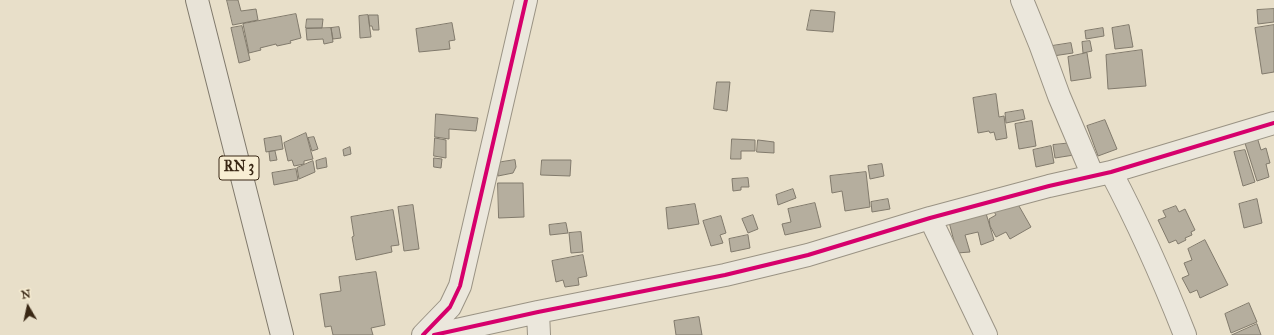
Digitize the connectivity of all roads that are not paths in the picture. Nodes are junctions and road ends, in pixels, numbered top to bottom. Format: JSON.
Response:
{"nodes":[{"id":1,"x":197,"y":0,"type":"edge"},
{"id":2,"x":526,"y":0,"type":"edge"},
{"id":3,"x":1022,"y":0,"type":"edge"},
{"id":4,"x":1274,"y":123,"type":"edge"},
{"id":5,"x":1102,"y":174,"type":"junction"},
{"id":6,"x":930,"y":218,"type":"junction"},
{"id":7,"x":538,"y":312,"type":"junction"},
{"id":8,"x":282,"y":335,"type":"edge"},
{"id":9,"x":423,"y":335,"type":"edge"},
{"id":10,"x":434,"y":335,"type":"edge"},
{"id":11,"x":539,"y":335,"type":"edge"},
{"id":12,"x":986,"y":335,"type":"edge"},
{"id":13,"x":1185,"y":335,"type":"edge"}],
"edges":[{"from":1,"to":8,"type":"highway","number":"RN 3"},
{"from":2,"to":9,"type":"street"},
{"from":3,"to":5,"type":"street"},
{"from":4,"to":5,"type":"street"},
{"from":5,"to":6,"type":"street"},
{"from":5,"to":13,"type":"street"},
{"from":6,"to":7,"type":"street"},
{"from":6,"to":12,"type":"street"},
{"from":7,"to":10,"type":"street"},
{"from":7,"to":11,"type":"street"}]}
